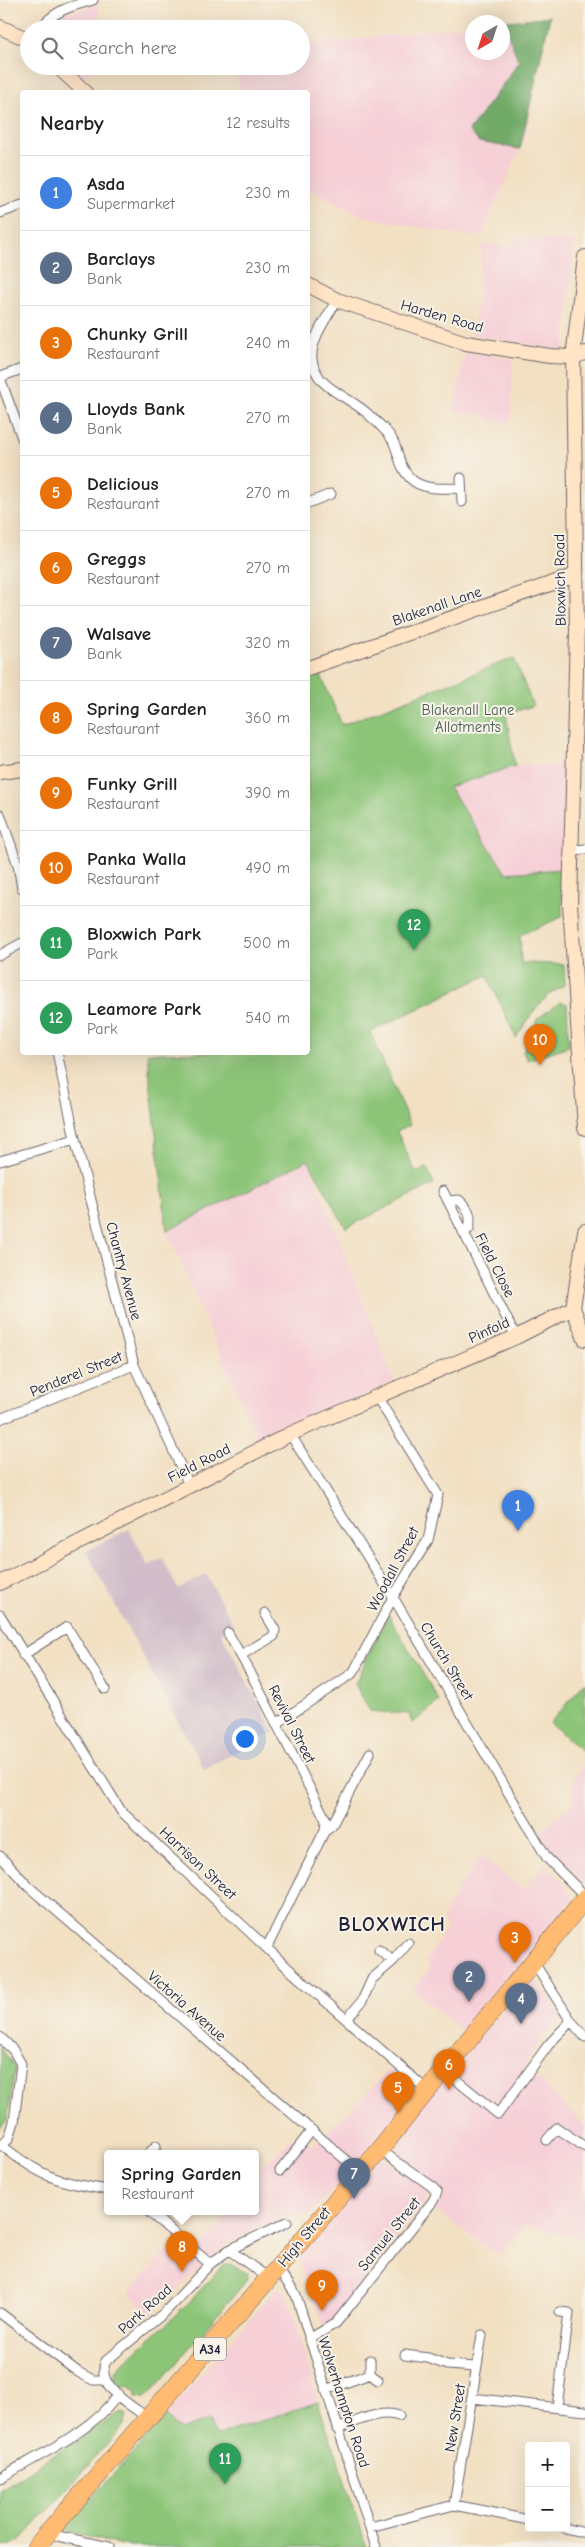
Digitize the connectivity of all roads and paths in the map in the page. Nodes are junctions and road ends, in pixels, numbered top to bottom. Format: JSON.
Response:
{"nodes":[{"id":1,"x":93,"y":0,"type":"edge"},
{"id":2,"x":47,"y":20,"type":"edge"},
{"id":3,"x":1,"y":31,"type":"edge"},
{"id":4,"x":20,"y":37,"type":"edge"},
{"id":5,"x":67,"y":75,"type":"edge"},
{"id":6,"x":83,"y":90,"type":"edge"},
{"id":7,"x":20,"y":206,"type":"edge"},
{"id":8,"x":0,"y":213,"type":"edge"},
{"id":9,"x":585,"y":256,"type":"edge"},
{"id":10,"x":310,"y":286,"type":"edge"},
{"id":11,"x":337,"y":300,"type":"junction"},
{"id":12,"x":579,"y":355,"type":"edge"},
{"id":13,"x":20,"y":370,"type":"edge"},
{"id":14,"x":0,"y":377,"type":"edge"},
{"id":15,"x":20,"y":432,"type":"edge"},
{"id":16,"x":460,"y":478,"type":"dead end"},
{"id":17,"x":460,"y":488,"type":"junction"},
{"id":18,"x":331,"y":494,"type":"dead end"},
{"id":19,"x":462,"y":502,"type":"dead end"},
{"id":20,"x":310,"y":503,"type":"edge"},
{"id":21,"x":576,"y":575,"type":"junction"},
{"id":22,"x":581,"y":629,"type":"edge"},
{"id":23,"x":310,"y":667,"type":"edge"},
{"id":24,"x":20,"y":769,"type":"edge"},
{"id":25,"x":0,"y":772,"type":"edge"},
{"id":26,"x":0,"y":814,"type":"edge"},
{"id":27,"x":585,"y":850,"type":"edge"},
{"id":28,"x":570,"y":852,"type":"junction"},
{"id":29,"x":20,"y":864,"type":"edge"},
{"id":30,"x":20,"y":944,"type":"edge"},
{"id":31,"x":0,"y":955,"type":"edge"},
{"id":32,"x":580,"y":966,"type":"edge"},
{"id":33,"x":58,"y":1055,"type":"edge"},
{"id":34,"x":585,"y":1128,"type":"edge"},
{"id":35,"x":75,"y":1139,"type":"junction"},
{"id":36,"x":0,"y":1161,"type":"edge"},
{"id":37,"x":443,"y":1191,"type":"dead end"},
{"id":38,"x":448,"y":1201,"type":"junction"},
{"id":39,"x":585,"y":1231,"type":"edge"},
{"id":40,"x":463,"y":1232,"type":"junction"},
{"id":41,"x":573,"y":1308,"type":"junction"},
{"id":42,"x":516,"y":1337,"type":"junction"},
{"id":43,"x":585,"y":1339,"type":"edge"},
{"id":44,"x":134,"y":1365,"type":"junction"},
{"id":45,"x":416,"y":1380,"type":"joint"},
{"id":46,"x":377,"y":1397,"type":"junction"},
{"id":47,"x":0,"y":1419,"type":"edge"},
{"id":48,"x":290,"y":1434,"type":"junction"},
{"id":49,"x":190,"y":1487,"type":"junction"},
{"id":50,"x":0,"y":1583,"type":"edge"},
{"id":51,"x":393,"y":1597,"type":"junction"},
{"id":52,"x":265,"y":1613,"type":"dead end"},
{"id":53,"x":0,"y":1615,"type":"edge"},
{"id":54,"x":228,"y":1633,"type":"dead end"},
{"id":55,"x":24,"y":1655,"type":"junction"},
{"id":56,"x":241,"y":1655,"type":"junction"},
{"id":57,"x":105,"y":1689,"type":"dead end"},
{"id":58,"x":276,"y":1724,"type":"junction"},
{"id":59,"x":370,"y":1753,"type":"dead end"},
{"id":60,"x":325,"y":1830,"type":"junction"},
{"id":61,"x":0,"y":1856,"type":"edge"},
{"id":62,"x":585,"y":1897,"type":"edge"},
{"id":63,"x":408,"y":1943,"type":"dead end"},
{"id":64,"x":267,"y":1947,"type":"junction"},
{"id":65,"x":379,"y":1950,"type":"dead end"},
{"id":66,"x":393,"y":1962,"type":"junction"},
{"id":67,"x":534,"y":1963,"type":"junction"},
{"id":68,"x":347,"y":2019,"type":"junction"},
{"id":69,"x":571,"y":2021,"type":"junction"},
{"id":70,"x":0,"y":2037,"type":"edge"},
{"id":71,"x":585,"y":2037,"type":"edge"},
{"id":72,"x":443,"y":2069,"type":"junction"},
{"id":73,"x":423,"y":2086,"type":"junction"},
{"id":74,"x":503,"y":2107,"type":"junction"},
{"id":75,"x":512,"y":2113,"type":"dead end"},
{"id":76,"x":312,"y":2130,"type":"junction"},
{"id":77,"x":547,"y":2140,"type":"dead end"},
{"id":78,"x":1,"y":2145,"type":"edge"},
{"id":79,"x":585,"y":2147,"type":"edge"},
{"id":80,"x":380,"y":2150,"type":"junction"},
{"id":81,"x":280,"y":2171,"type":"dead end"},
{"id":82,"x":360,"y":2172,"type":"junction"},
{"id":83,"x":104,"y":2189,"type":"edge"},
{"id":84,"x":153,"y":2215,"type":"edge"},
{"id":85,"x":287,"y":2222,"type":"dead end"},
{"id":86,"x":229,"y":2250,"type":"junction"},
{"id":87,"x":210,"y":2264,"type":"junction"},
{"id":88,"x":274,"y":2274,"type":"junction"},
{"id":89,"x":560,"y":2312,"type":"dead end"},
{"id":90,"x":0,"y":2313,"type":"edge"},
{"id":91,"x":482,"y":2335,"type":"dead end"},
{"id":92,"x":310,"y":2339,"type":"junction"},
{"id":93,"x":405,"y":2355,"type":"dead end"},
{"id":94,"x":370,"y":2360,"type":"dead end"},
{"id":95,"x":476,"y":2367,"type":"junction"},
{"id":96,"x":370,"y":2374,"type":"junction"},
{"id":97,"x":105,"y":2380,"type":"junction"},
{"id":98,"x":378,"y":2380,"type":"dead end"},
{"id":99,"x":325,"y":2390,"type":"junction"},
{"id":100,"x":118,"y":2394,"type":"junction"},
{"id":101,"x":472,"y":2398,"type":"junction"},
{"id":102,"x":557,"y":2407,"type":"junction"},
{"id":103,"x":585,"y":2411,"type":"edge"},
{"id":104,"x":399,"y":2416,"type":"dead end"},
{"id":105,"x":148,"y":2418,"type":"junction"},
{"id":106,"x":337,"y":2429,"type":"junction"},
{"id":107,"x":0,"y":2478,"type":"edge"},
{"id":108,"x":454,"y":2505,"type":"junction"},
{"id":109,"x":525,"y":2519,"type":"edge"},
{"id":110,"x":370,"y":2527,"type":"junction"},
{"id":111,"x":50,"y":2529,"type":"junction"},
{"id":112,"x":570,"y":2529,"type":"edge"},
{"id":113,"x":585,"y":2533,"type":"edge"},
{"id":114,"x":36,"y":2547,"type":"edge"},
{"id":115,"x":109,"y":2547,"type":"edge"},
{"id":116,"x":376,"y":2547,"type":"edge"}],
"edges":[{"from":1,"to":2,"type":"street"},
{"from":3,"to":4,"type":"street"},
{"from":5,"to":6,"type":"street"},
{"from":7,"to":8,"type":"street"},
{"from":9,"to":12,"type":"street","name":"Bloxwich Road"},
{"from":10,"to":11,"type":"street","name":"Harden Road"},
{"from":11,"to":12,"type":"street","name":"Harden Road"},
{"from":11,"to":17,"type":"street"},
{"from":12,"to":21,"type":"street","name":"Bloxwich Road"},
{"from":13,"to":14,"type":"street"},
{"from":14,"to":15,"type":"street"},
{"from":16,"to":17,"type":"street"},
{"from":17,"to":19,"type":"street"},
{"from":18,"to":20,"type":"street"},
{"from":21,"to":22,"type":"street","name":"Bloxwich Road"},
{"from":21,"to":23,"type":"street","name":"Blakenall Lane"},
{"from":22,"to":28,"type":"street","name":"Bloxwich Road"},
{"from":24,"to":25,"type":"street"},
{"from":26,"to":29,"type":"street"},
{"from":27,"to":28,"type":"street"},
{"from":28,"to":32,"type":"street","name":"Bloxwich Road"},
{"from":30,"to":31,"type":"street"},
{"from":32,"to":34,"type":"street"},
{"from":33,"to":35,"type":"street","name":"Chantry Avenue"},
{"from":35,"to":36,"type":"street"},
{"from":35,"to":44,"type":"street","name":"Chantry Avenue"},
{"from":37,"to":38,"type":"street","name":"Field Close"},
{"from":38,"to":40,"type":"street","name":"Field Close"},
{"from":38,"to":40,"type":"street","name":"Field Close"},
{"from":39,"to":41,"type":"street"},
{"from":40,"to":42,"type":"street","name":"Field Close"},
{"from":41,"to":42,"type":"street","name":"Pinfold"},
{"from":41,"to":43,"type":"street"},
{"from":42,"to":45,"type":"street","name":"Pinfold"},
{"from":44,"to":47,"type":"street","name":"Penderel Street"},
{"from":44,"to":49,"type":"street","name":"Chantry Avenue"},
{"from":45,"to":46,"type":"street","name":"Field Road"},
{"from":46,"to":48,"type":"street","name":"Field Road"},
{"from":46,"to":51,"type":"street","name":"Woodall Street"},
{"from":48,"to":49,"type":"street","name":"Field Road"},
{"from":48,"to":51,"type":"street","name":"Church Street"},
{"from":49,"to":50,"type":"street","name":"Field Road"},
{"from":51,"to":58,"type":"street","name":"Woodall Street"},
{"from":51,"to":62,"type":"street","name":"Church Street"},
{"from":52,"to":56,"type":"street"},
{"from":53,"to":55,"type":"street","name":"Harrison Street"},
{"from":54,"to":56,"type":"street","name":"Revival Street"},
{"from":55,"to":57,"type":"street"},
{"from":55,"to":64,"type":"street","name":"Harrison Street"},
{"from":56,"to":58,"type":"street","name":"Revival Street"},
{"from":58,"to":60,"type":"street","name":"Revival Street"},
{"from":59,"to":60,"type":"street"},
{"from":60,"to":64,"type":"street"},
{"from":61,"to":76,"type":"street","name":"Victoria Avenue"},
{"from":62,"to":67,"type":"highway","name":"High Street","number":"A34"},
{"from":63,"to":66,"type":"street"},
{"from":64,"to":68,"type":"street","name":"Harrison Street"},
{"from":65,"to":66,"type":"street"},
{"from":66,"to":68,"type":"street"},
{"from":67,"to":69,"type":"street"},
{"from":67,"to":72,"type":"highway","name":"High Street","number":"A34"},
{"from":68,"to":73,"type":"street","name":"Harrison Street"},
{"from":69,"to":71,"type":"street"},
{"from":69,"to":74,"type":"street"},
{"from":70,"to":78,"type":"street"},
{"from":72,"to":73,"type":"highway","name":"High Street","number":"A34"},
{"from":72,"to":74,"type":"street"},
{"from":73,"to":80,"type":"highway","name":"High Street","number":"A34"},
{"from":74,"to":75,"type":"street"},
{"from":76,"to":81,"type":"street"},
{"from":76,"to":82,"type":"street","name":"Victoria Avenue"},
{"from":77,"to":79,"type":"street"},
{"from":78,"to":83,"type":"street"},
{"from":80,"to":82,"type":"highway","name":"High Street","number":"A34"},
{"from":80,"to":92,"type":"street","name":"Samuel Street"},
{"from":82,"to":88,"type":"highway","name":"High Street","number":"A34"},
{"from":84,"to":87,"type":"street"},
{"from":85,"to":86,"type":"street","name":"Park Road"},
{"from":86,"to":87,"type":"street","name":"Park Road"},
{"from":86,"to":88,"type":"street"},
{"from":87,"to":97,"type":"street","name":"Park Road"},
{"from":88,"to":92,"type":"street","name":"Wolverhampton Road"},
{"from":88,"to":105,"type":"highway","name":"High Street","number":"A34"},
{"from":89,"to":102,"type":"street"},
{"from":90,"to":97,"type":"street"},
{"from":91,"to":95,"type":"street","name":"New Street"},
{"from":92,"to":99,"type":"street","name":"Wolverhampton Road"},
{"from":93,"to":95,"type":"street"},
{"from":94,"to":96,"type":"street"},
{"from":95,"to":101,"type":"street","name":"New Street"},
{"from":96,"to":98,"type":"street"},
{"from":96,"to":99,"type":"street"},
{"from":97,"to":100,"type":"street"},
{"from":99,"to":106,"type":"street","name":"Wolverhampton Road"},
{"from":100,"to":105,"type":"street"},
{"from":100,"to":107,"type":"street"},
{"from":101,"to":102,"type":"street"},
{"from":101,"to":108,"type":"street","name":"New Street"},
{"from":102,"to":103,"type":"street"},
{"from":104,"to":106,"type":"street"},
{"from":105,"to":111,"type":"highway","name":"High Street","number":"A34"},
{"from":106,"to":110,"type":"street","name":"Wolverhampton Road"},
{"from":108,"to":109,"type":"street"},
{"from":108,"to":110,"type":"street"},
{"from":110,"to":116,"type":"street","name":"Wolverhampton Road"},
{"from":111,"to":114,"type":"highway","name":"High Street","number":"A34"},
{"from":111,"to":115,"type":"street"},
{"from":112,"to":113,"type":"street"}]}
